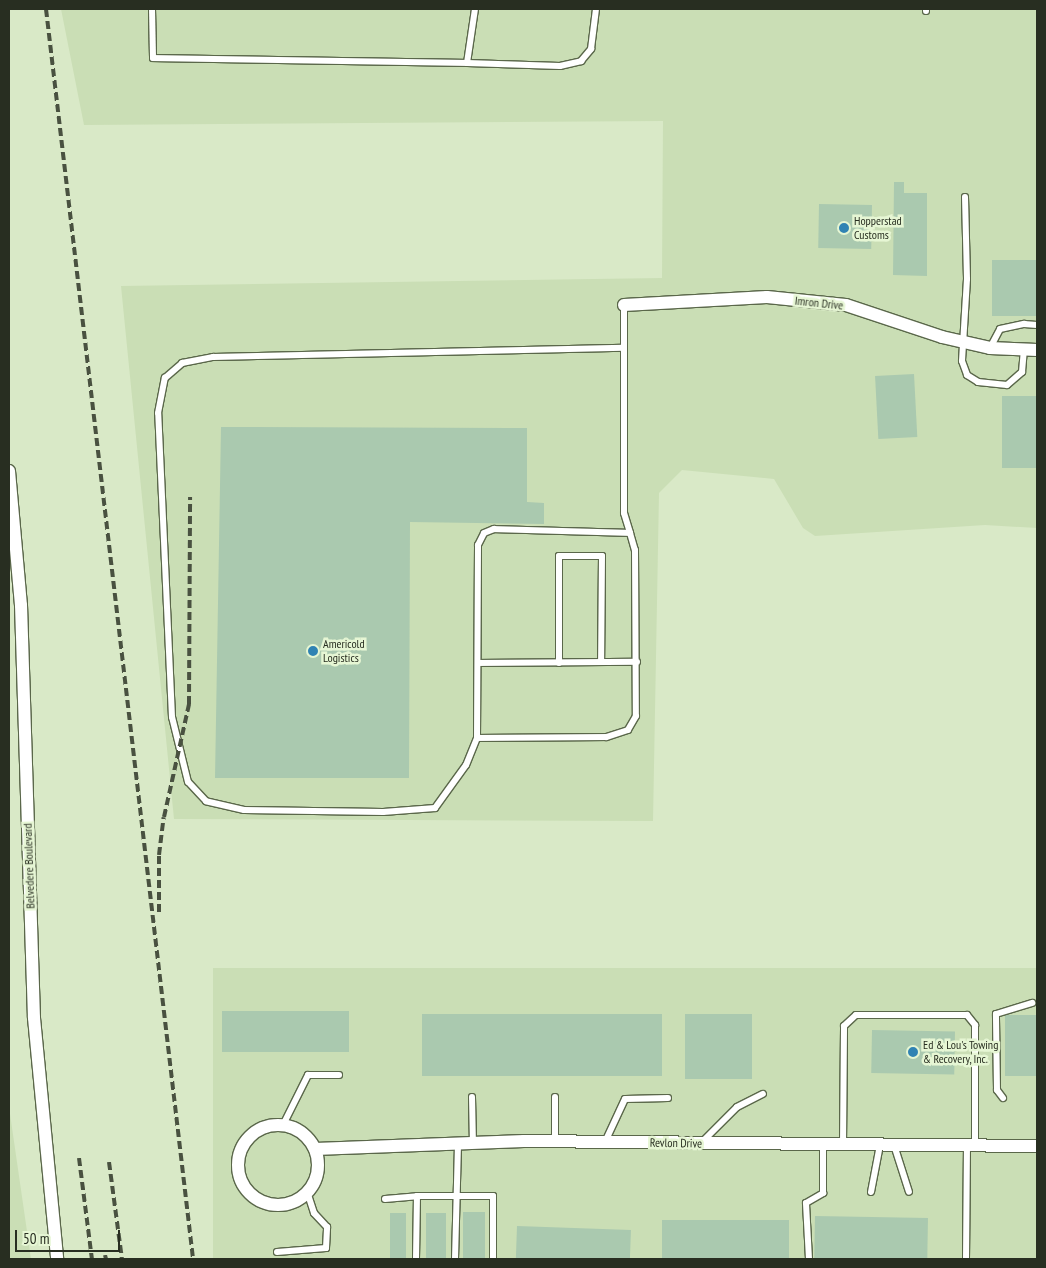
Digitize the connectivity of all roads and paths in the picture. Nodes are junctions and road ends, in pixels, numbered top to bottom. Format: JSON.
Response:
{"nodes":[{"id":1,"x":152,"y":9,"type":"edge"},
{"id":2,"x":475,"y":9,"type":"edge"},
{"id":3,"x":596,"y":9,"type":"edge"},
{"id":4,"x":467,"y":63,"type":"junction"},
{"id":5,"x":965,"y":197,"type":"dead end"},
{"id":6,"x":624,"y":305,"type":"joint"},
{"id":7,"x":1037,"y":325,"type":"edge"},
{"id":8,"x":962,"y":342,"type":"junction"},
{"id":9,"x":624,"y":348,"type":"junction"},
{"id":10,"x":990,"y":348,"type":"junction"},
{"id":11,"x":1024,"y":350,"type":"junction"},
{"id":12,"x":1037,"y":350,"type":"edge"},
{"id":13,"x":9,"y":472,"type":"edge"},
{"id":14,"x":630,"y":533,"type":"junction"},
{"id":15,"x":601,"y":662,"type":"junction"},
{"id":16,"x":637,"y":662,"type":"junction"},
{"id":17,"x":478,"y":663,"type":"junction"},
{"id":18,"x":559,"y":663,"type":"junction"},
{"id":19,"x":477,"y":738,"type":"junction"},
{"id":20,"x":1032,"y":1003,"type":"dead end"},
{"id":21,"x":339,"y":1075,"type":"dead end"},
{"id":22,"x":763,"y":1094,"type":"dead end"},
{"id":23,"x":472,"y":1097,"type":"dead end"},
{"id":24,"x":555,"y":1097,"type":"dead end"},
{"id":25,"x":668,"y":1098,"type":"dead end"},
{"id":26,"x":1003,"y":1098,"type":"dead end"},
{"id":27,"x":283,"y":1125,"type":"junction"},
{"id":28,"x":555,"y":1141,"type":"junction"},
{"id":29,"x":605,"y":1142,"type":"junction"},
{"id":30,"x":473,"y":1143,"type":"junction"},
{"id":31,"x":701,"y":1143,"type":"junction"},
{"id":32,"x":458,"y":1144,"type":"junction"},
{"id":33,"x":823,"y":1144,"type":"junction"},
{"id":34,"x":843,"y":1144,"type":"junction"},
{"id":35,"x":880,"y":1144,"type":"junction"},
{"id":36,"x":894,"y":1145,"type":"junction"},
{"id":37,"x":971,"y":1145,"type":"junction"},
{"id":38,"x":1037,"y":1146,"type":"edge"},
{"id":39,"x":314,"y":1149,"type":"junction"},
{"id":40,"x":307,"y":1192,"type":"junction"},
{"id":41,"x":871,"y":1192,"type":"dead end"},
{"id":42,"x":909,"y":1192,"type":"dead end"},
{"id":43,"x":417,"y":1196,"type":"junction"},
{"id":44,"x":457,"y":1196,"type":"junction"},
{"id":45,"x":385,"y":1199,"type":"dead end"},
{"id":46,"x":277,"y":1252,"type":"dead end"},
{"id":47,"x":57,"y":1259,"type":"edge"},
{"id":48,"x":416,"y":1259,"type":"edge"},
{"id":49,"x":456,"y":1259,"type":"edge"},
{"id":50,"x":494,"y":1259,"type":"edge"},
{"id":51,"x":809,"y":1259,"type":"edge"},
{"id":52,"x":966,"y":1259,"type":"edge"}],
"edges":[{"from":1,"to":4,"type":"lane"},
{"from":2,"to":4,"type":"lane"},
{"from":3,"to":4,"type":"lane"},
{"from":5,"to":8,"type":"lane"},
{"from":6,"to":8,"type":"street","name":"Imron Drive"},
{"from":6,"to":9,"type":"lane"},
{"from":7,"to":10,"type":"lane"},
{"from":8,"to":10,"type":"street","name":"Imron Drive"},
{"from":8,"to":11,"type":"lane"},
{"from":9,"to":14,"type":"lane"},
{"from":9,"to":19,"type":"lane"},
{"from":10,"to":11,"type":"street","name":"Imron Drive"},
{"from":11,"to":12,"type":"street","name":"Imron Drive"},
{"from":13,"to":47,"type":"street","name":"Belvedere Boulevard"},
{"from":14,"to":16,"type":"lane"},
{"from":14,"to":17,"type":"lane"},
{"from":15,"to":16,"type":"lane"},
{"from":15,"to":18,"type":"lane"},
{"from":15,"to":18,"type":"lane"},
{"from":16,"to":19,"type":"lane"},
{"from":17,"to":18,"type":"lane"},
{"from":17,"to":19,"type":"lane"},
{"from":20,"to":26,"type":"lane"},
{"from":21,"to":27,"type":"lane"},
{"from":22,"to":31,"type":"lane"},
{"from":23,"to":30,"type":"lane"},
{"from":24,"to":28,"type":"lane"},
{"from":25,"to":29,"type":"lane"},
{"from":27,"to":39,"type":"street"},
{"from":27,"to":40,"type":"street"},
{"from":28,"to":29,"type":"street","name":"Revlon Drive"},
{"from":28,"to":30,"type":"street","name":"Revlon Drive"},
{"from":29,"to":31,"type":"street","name":"Revlon Drive"},
{"from":30,"to":32,"type":"street","name":"Revlon Drive"},
{"from":31,"to":33,"type":"street","name":"Revlon Drive"},
{"from":32,"to":39,"type":"street","name":"Revlon Drive"},
{"from":32,"to":44,"type":"lane"},
{"from":33,"to":34,"type":"street","name":"Revlon Drive"},
{"from":33,"to":51,"type":"lane"},
{"from":34,"to":35,"type":"street","name":"Revlon Drive"},
{"from":34,"to":37,"type":"lane"},
{"from":35,"to":36,"type":"street","name":"Revlon Drive"},
{"from":35,"to":41,"type":"lane"},
{"from":36,"to":37,"type":"street","name":"Revlon Drive"},
{"from":36,"to":42,"type":"lane"},
{"from":37,"to":38,"type":"street","name":"Revlon Drive"},
{"from":37,"to":52,"type":"lane"},
{"from":39,"to":40,"type":"street"},
{"from":40,"to":46,"type":"lane"},
{"from":43,"to":44,"type":"lane"},
{"from":43,"to":45,"type":"lane"},
{"from":43,"to":48,"type":"lane"},
{"from":44,"to":49,"type":"lane"},
{"from":44,"to":50,"type":"lane"}]}
